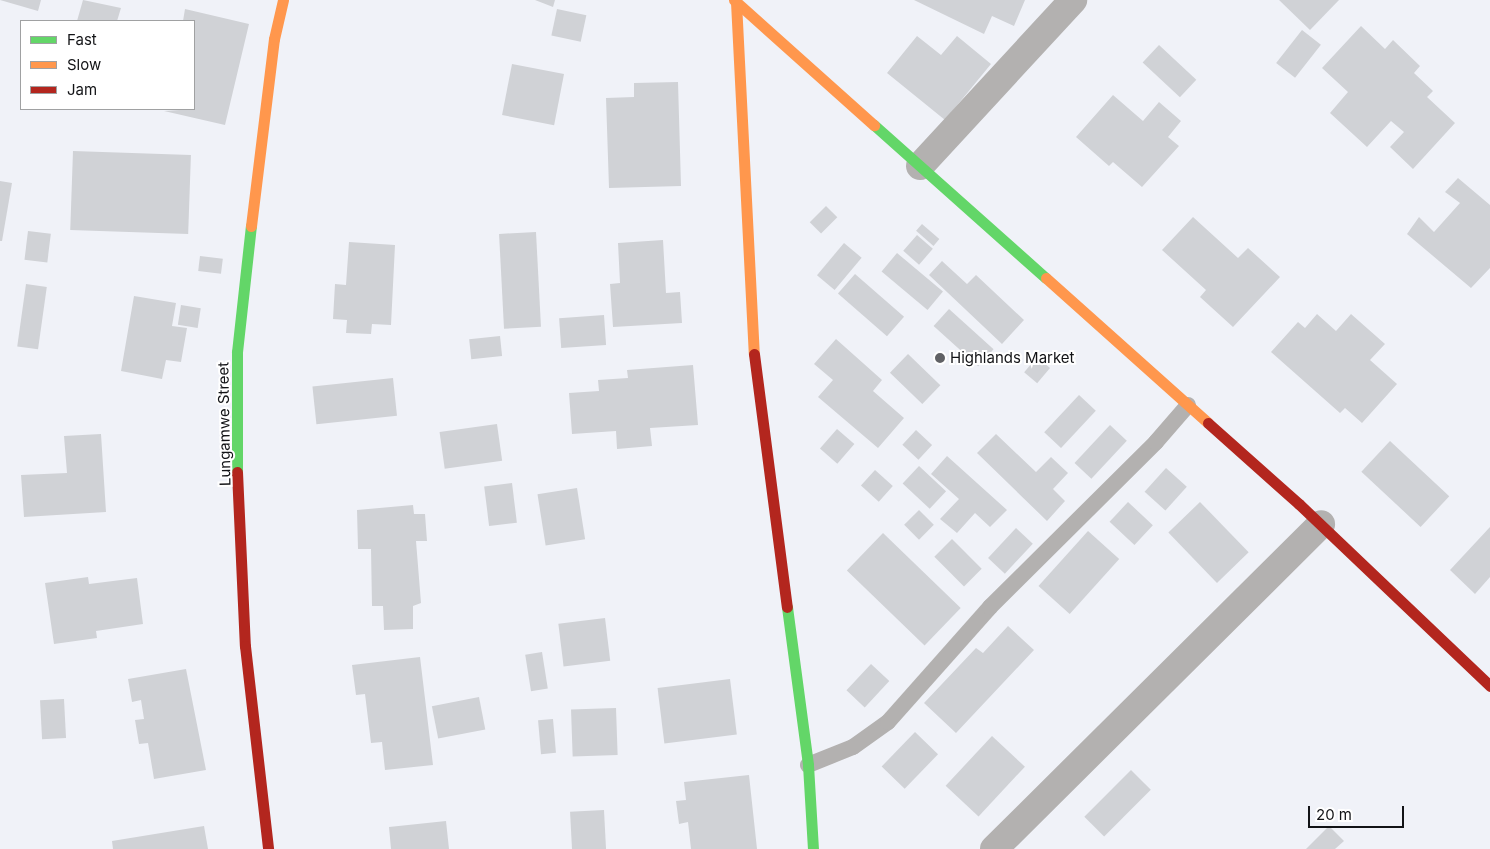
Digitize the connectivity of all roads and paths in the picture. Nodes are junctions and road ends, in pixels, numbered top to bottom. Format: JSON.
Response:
{"nodes":[{"id":1,"x":283,"y":0,"type":"edge"},
{"id":2,"x":1073,"y":0,"type":"edge"},
{"id":3,"x":735,"y":1,"type":"edge"},
{"id":4,"x":920,"y":166,"type":"junction"},
{"id":5,"x":1188,"y":404,"type":"junction"},
{"id":6,"x":1321,"y":524,"type":"junction"},
{"id":7,"x":1490,"y":686,"type":"edge"},
{"id":8,"x":808,"y":765,"type":"junction"},
{"id":9,"x":268,"y":849,"type":"edge"},
{"id":10,"x":813,"y":849,"type":"edge"},
{"id":11,"x":994,"y":849,"type":"edge"}],
"edges":[{"from":1,"to":9,"type":"street","name":"Lungamwe Street"},
{"from":2,"to":4,"type":"street"},
{"from":3,"to":4,"type":"street"},
{"from":3,"to":8,"type":"street"},
{"from":4,"to":5,"type":"street"},
{"from":5,"to":6,"type":"street"},
{"from":5,"to":8,"type":"lane"},
{"from":6,"to":7,"type":"street"},
{"from":6,"to":11,"type":"street"},
{"from":8,"to":10,"type":"street"}]}
